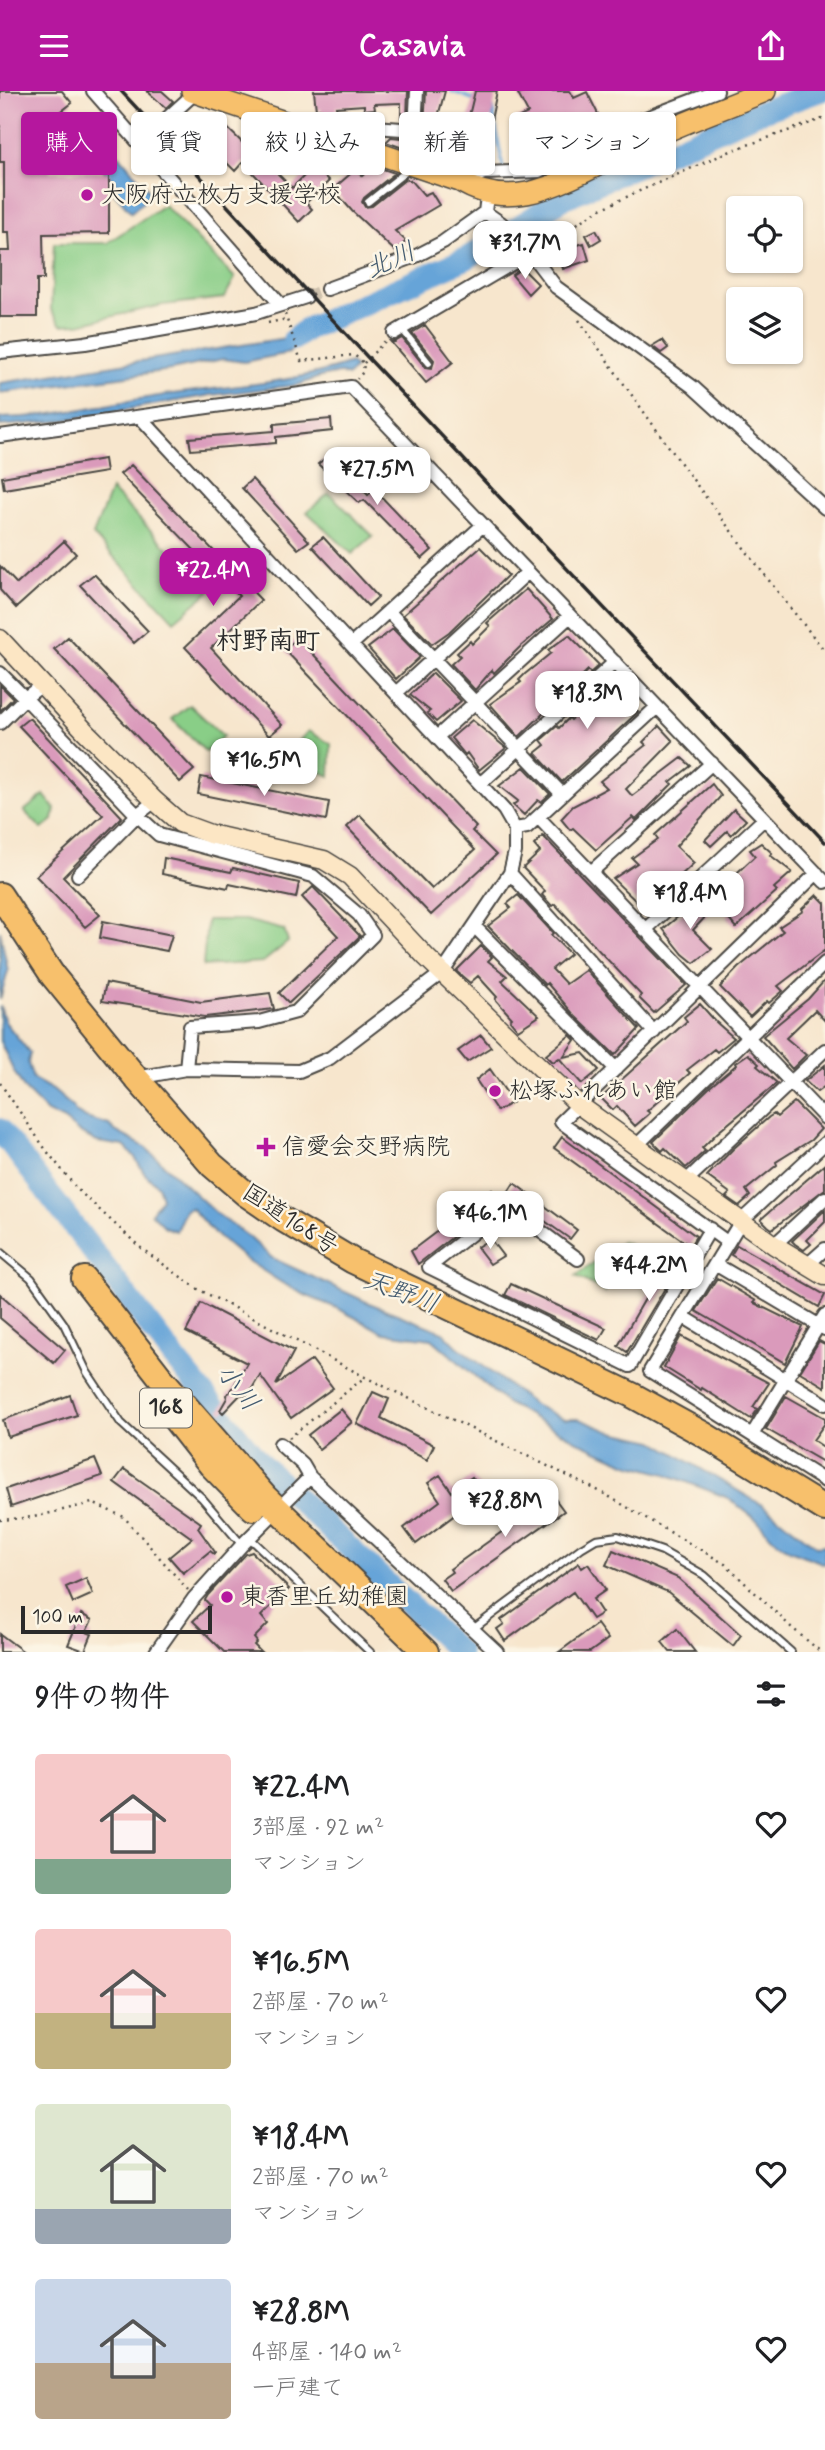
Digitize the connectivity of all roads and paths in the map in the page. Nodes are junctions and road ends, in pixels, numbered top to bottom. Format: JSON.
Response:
{"nodes":[{"id":1,"x":93,"y":91,"type":"edge"},
{"id":2,"x":195,"y":91,"type":"edge"},
{"id":3,"x":418,"y":91,"type":"edge"},
{"id":4,"x":717,"y":91,"type":"edge"},
{"id":5,"x":765,"y":91,"type":"edge"},
{"id":6,"x":173,"y":112,"type":"edge"},
{"id":7,"x":256,"y":112,"type":"edge"},
{"id":8,"x":416,"y":112,"type":"edge"},
{"id":9,"x":825,"y":118,"type":"edge"},
{"id":10,"x":131,"y":133,"type":"edge"},
{"id":11,"x":168,"y":175,"type":"edge"},
{"id":12,"x":402,"y":175,"type":"edge"},
{"id":13,"x":441,"y":175,"type":"edge"},
{"id":14,"x":455,"y":175,"type":"edge"},
{"id":15,"x":460,"y":181,"type":"junction"},
{"id":16,"x":368,"y":202,"type":"dead end"},
{"id":17,"x":486,"y":203,"type":"junction"},
{"id":18,"x":528,"y":252,"type":"junction"},
{"id":19,"x":327,"y":289,"type":"tunnel mouth"},
{"id":20,"x":306,"y":297,"type":"tunnel mouth"},
{"id":21,"x":281,"y":305,"type":"junction"},
{"id":22,"x":287,"y":319,"type":"dead end"},
{"id":23,"x":579,"y":321,"type":"dead end"},
{"id":24,"x":398,"y":331,"type":"junction"},
{"id":25,"x":0,"y":352,"type":"edge"},
{"id":26,"x":364,"y":363,"type":"junction"},
{"id":27,"x":429,"y":363,"type":"dead end"},
{"id":28,"x":351,"y":387,"type":"junction"},
{"id":29,"x":141,"y":417,"type":"junction"},
{"id":30,"x":0,"y":436,"type":"edge"},
{"id":31,"x":825,"y":508,"type":"edge"},
{"id":32,"x":483,"y":525,"type":"junction"},
{"id":33,"x":528,"y":572,"type":"junction"},
{"id":34,"x":388,"y":611,"type":"junction"},
{"id":35,"x":570,"y":616,"type":"junction"},
{"id":36,"x":0,"y":639,"type":"edge"},
{"id":37,"x":351,"y":645,"type":"junction"},
{"id":38,"x":825,"y":651,"type":"edge"},
{"id":39,"x":433,"y":659,"type":"junction"},
{"id":40,"x":615,"y":662,"type":"junction"},
{"id":41,"x":0,"y":673,"type":"edge"},
{"id":42,"x":42,"y":685,"type":"junction"},
{"id":43,"x":396,"y":693,"type":"junction"},
{"id":44,"x":25,"y":698,"type":"junction"},
{"id":45,"x":475,"y":702,"type":"junction"},
{"id":46,"x":657,"y":707,"type":"junction"},
{"id":47,"x":0,"y":723,"type":"edge"},
{"id":48,"x":437,"y":737,"type":"junction"},
{"id":49,"x":519,"y":749,"type":"junction"},
{"id":50,"x":712,"y":763,"type":"junction"},
{"id":51,"x":480,"y":784,"type":"junction"},
{"id":52,"x":562,"y":794,"type":"junction"},
{"id":53,"x":155,"y":801,"type":"junction"},
{"id":54,"x":137,"y":815,"type":"junction"},
{"id":55,"x":538,"y":817,"type":"junction"},
{"id":56,"x":764,"y":818,"type":"junction"},
{"id":57,"x":515,"y":829,"type":"junction"},
{"id":58,"x":591,"y":872,"type":"junction"},
{"id":59,"x":510,"y":873,"type":"junction"},
{"id":60,"x":78,"y":875,"type":"dead end"},
{"id":61,"x":821,"y":878,"type":"edge"},
{"id":62,"x":0,"y":895,"type":"edge"},
{"id":63,"x":475,"y":927,"type":"junction"},
{"id":64,"x":645,"y":930,"type":"junction"},
{"id":65,"x":825,"y":963,"type":"edge"},
{"id":66,"x":443,"y":972,"type":"junction"},
{"id":67,"x":700,"y":987,"type":"junction"},
{"id":68,"x":654,"y":1032,"type":"junction"},
{"id":69,"x":748,"y":1037,"type":"junction"},
{"id":70,"x":825,"y":1050,"type":"edge"},
{"id":71,"x":186,"y":1069,"type":"junction"},
{"id":72,"x":616,"y":1069,"type":"junction"},
{"id":73,"x":136,"y":1078,"type":"junction"},
{"id":74,"x":791,"y":1082,"type":"junction"},
{"id":75,"x":0,"y":1083,"type":"edge"},
{"id":76,"x":579,"y":1105,"type":"junction"},
{"id":77,"x":825,"y":1118,"type":"edge"},
{"id":78,"x":825,"y":1143,"type":"edge"},
{"id":79,"x":636,"y":1146,"type":"junction"},
{"id":80,"x":685,"y":1182,"type":"junction"},
{"id":81,"x":825,"y":1198,"type":"edge"},
{"id":82,"x":741,"y":1221,"type":"junction"},
{"id":83,"x":710,"y":1229,"type":"junction"},
{"id":84,"x":727,"y":1242,"type":"junction"},
{"id":85,"x":774,"y":1245,"type":"junction"},
{"id":86,"x":825,"y":1249,"type":"edge"},
{"id":87,"x":0,"y":1252,"type":"edge"},
{"id":88,"x":578,"y":1259,"type":"dead end"},
{"id":89,"x":715,"y":1264,"type":"junction"},
{"id":90,"x":807,"y":1265,"type":"junction"},
{"id":91,"x":825,"y":1276,"type":"edge"},
{"id":92,"x":79,"y":1283,"type":"dead end"},
{"id":93,"x":684,"y":1317,"type":"junction"},
{"id":94,"x":823,"y":1323,"type":"edge"},
{"id":95,"x":365,"y":1377,"type":"junction"},
{"id":96,"x":786,"y":1380,"type":"junction"},
{"id":97,"x":825,"y":1404,"type":"edge"},
{"id":98,"x":752,"y":1435,"type":"junction"},
{"id":99,"x":281,"y":1444,"type":"joint"},
{"id":100,"x":310,"y":1478,"type":"junction"},
{"id":101,"x":825,"y":1481,"type":"edge"},
{"id":102,"x":825,"y":1509,"type":"edge"},
{"id":103,"x":0,"y":1520,"type":"edge"},
{"id":104,"x":259,"y":1529,"type":"junction"},
{"id":105,"x":194,"y":1598,"type":"junction"},
{"id":106,"x":473,"y":1629,"type":"junction"},
{"id":107,"x":156,"y":1652,"type":"edge"},
{"id":108,"x":370,"y":1652,"type":"edge"},
{"id":109,"x":406,"y":1652,"type":"edge"},
{"id":110,"x":426,"y":1652,"type":"edge"},
{"id":111,"x":497,"y":1652,"type":"edge"},
{"id":112,"x":791,"y":1652,"type":"edge"},
{"id":113,"x":821,"y":1652,"type":"edge"}],
"edges":[{"from":1,"to":10,"type":"street"},
{"from":2,"to":6,"type":"street"},
{"from":2,"to":7,"type":"main road"},
{"from":3,"to":8,"type":"street"},
{"from":4,"to":15,"type":"street"},
{"from":5,"to":17,"type":"main road"},
{"from":9,"to":18,"type":"path"},
{"from":11,"to":21,"type":"street"},
{"from":12,"to":16,"type":"lane"},
{"from":13,"to":15,"type":"main road"},
{"from":14,"to":15,"type":"street"},
{"from":15,"to":17,"type":"main road"},
{"from":17,"to":18,"type":"street"},
{"from":17,"to":19,"type":"street"},
{"from":18,"to":24,"type":"street"},
{"from":18,"to":31,"type":"street"},
{"from":20,"to":21,"type":"street"},
{"from":21,"to":25,"type":"street"},
{"from":22,"to":26,"type":"path"},
{"from":23,"to":38,"type":"path"},
{"from":24,"to":26,"type":"path"},
{"from":24,"to":27,"type":"lane"},
{"from":26,"to":28,"type":"path"},
{"from":28,"to":29,"type":"street"},
{"from":28,"to":32,"type":"street"},
{"from":29,"to":30,"type":"street"},
{"from":29,"to":37,"type":"street"},
{"from":32,"to":33,"type":"street"},
{"from":32,"to":34,"type":"street"},
{"from":33,"to":35,"type":"street"},
{"from":33,"to":39,"type":"street"},
{"from":34,"to":37,"type":"street"},
{"from":34,"to":39,"type":"street"},
{"from":35,"to":40,"type":"street"},
{"from":35,"to":45,"type":"street"},
{"from":36,"to":42,"type":"street"},
{"from":37,"to":43,"type":"street"},
{"from":39,"to":43,"type":"street"},
{"from":39,"to":45,"type":"street"},
{"from":40,"to":46,"type":"street"},
{"from":40,"to":49,"type":"street"},
{"from":41,"to":44,"type":"street"},
{"from":42,"to":44,"type":"street"},
{"from":42,"to":53,"type":"street"},
{"from":43,"to":48,"type":"street"},
{"from":44,"to":47,"type":"street"},
{"from":44,"to":54,"type":"street"},
{"from":45,"to":48,"type":"street"},
{"from":45,"to":49,"type":"street"},
{"from":46,"to":50,"type":"street"},
{"from":46,"to":52,"type":"street"},
{"from":48,"to":51,"type":"street"},
{"from":49,"to":51,"type":"street"},
{"from":49,"to":52,"type":"street"},
{"from":50,"to":56,"type":"street"},
{"from":50,"to":58,"type":"street"},
{"from":51,"to":57,"type":"street"},
{"from":52,"to":55,"type":"street"},
{"from":53,"to":54,"type":"street"},
{"from":53,"to":66,"type":"street"},
{"from":54,"to":60,"type":"street"},
{"from":54,"to":71,"type":"street"},
{"from":55,"to":57,"type":"street"},
{"from":55,"to":58,"type":"street"},
{"from":56,"to":61,"type":"street"},
{"from":56,"to":64,"type":"street"},
{"from":57,"to":59,"type":"street"},
{"from":58,"to":64,"type":"street"},
{"from":59,"to":63,"type":"street"},
{"from":59,"to":68,"type":"street"},
{"from":61,"to":67,"type":"street"},
{"from":62,"to":73,"type":"highway","name":"国道168号"},
{"from":63,"to":66,"type":"street"},
{"from":63,"to":72,"type":"street"},
{"from":64,"to":67,"type":"street"},
{"from":65,"to":69,"type":"street"},
{"from":66,"to":71,"type":"street"},
{"from":66,"to":76,"type":"street"},
{"from":67,"to":68,"type":"street"},
{"from":67,"to":69,"type":"street"},
{"from":68,"to":72,"type":"street"},
{"from":69,"to":74,"type":"street"},
{"from":69,"to":79,"type":"street"},
{"from":70,"to":74,"type":"street"},
{"from":71,"to":73,"type":"street"},
{"from":72,"to":76,"type":"street"},
{"from":73,"to":102,"type":"highway","name":"国道168号"},
{"from":74,"to":77,"type":"street"},
{"from":74,"to":80,"type":"street"},
{"from":75,"to":95,"type":"path"},
{"from":76,"to":79,"type":"street"},
{"from":76,"to":83,"type":"street"},
{"from":78,"to":82,"type":"street"},
{"from":79,"to":80,"type":"street"},
{"from":80,"to":82,"type":"street"},
{"from":81,"to":85,"type":"street"},
{"from":82,"to":84,"type":"street"},
{"from":82,"to":85,"type":"street"},
{"from":83,"to":84,"type":"street"},
{"from":83,"to":88,"type":"street"},
{"from":84,"to":89,"type":"street"},
{"from":85,"to":90,"type":"street"},
{"from":86,"to":90,"type":"street"},
{"from":87,"to":104,"type":"lane"},
{"from":89,"to":93,"type":"street"},
{"from":89,"to":94,"type":"street"},
{"from":90,"to":91,"type":"street"},
{"from":92,"to":104,"type":"highway","number":"168"},
{"from":93,"to":96,"type":"street"},
{"from":93,"to":98,"type":"street"},
{"from":94,"to":96,"type":"street"},
{"from":95,"to":99,"type":"path"},
{"from":95,"to":113,"type":"path"},
{"from":96,"to":97,"type":"street"},
{"from":96,"to":98,"type":"street"},
{"from":98,"to":101,"type":"street"},
{"from":99,"to":100,"type":"street"},
{"from":100,"to":104,"type":"street"},
{"from":100,"to":106,"type":"street"},
{"from":103,"to":105,"type":"path"},
{"from":104,"to":105,"type":"street"},
{"from":104,"to":108,"type":"lane"},
{"from":104,"to":109,"type":"highway","number":"168"},
{"from":104,"to":110,"type":"highway"},
{"from":105,"to":107,"type":"street"},
{"from":106,"to":111,"type":"street"},
{"from":106,"to":112,"type":"lane"}]}
